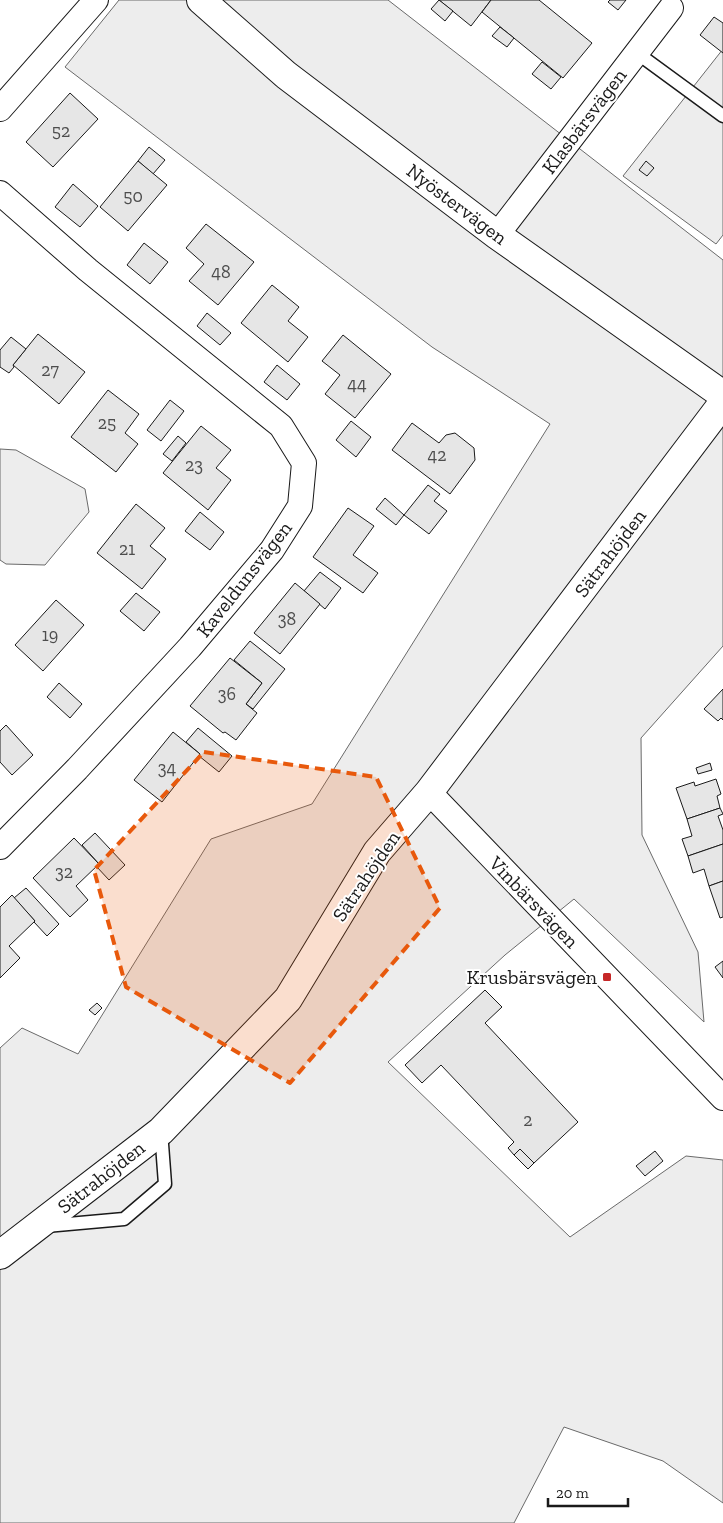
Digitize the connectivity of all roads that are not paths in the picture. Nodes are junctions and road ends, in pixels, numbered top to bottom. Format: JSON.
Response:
{"nodes":[{"id":1,"x":96,"y":0,"type":"edge"},
{"id":2,"x":202,"y":0,"type":"edge"},
{"id":3,"x":670,"y":3,"type":"edge"},
{"id":4,"x":637,"y":53,"type":"junction"},
{"id":5,"x":0,"y":109,"type":"edge"},
{"id":6,"x":723,"y":116,"type":"edge"},
{"id":7,"x":0,"y":194,"type":"edge"},
{"id":8,"x":497,"y":235,"type":"junction"},
{"id":9,"x":723,"y":395,"type":"edge"},
{"id":10,"x":723,"y":403,"type":"edge"},
{"id":11,"x":429,"y":792,"type":"junction"},
{"id":12,"x":0,"y":847,"type":"edge"},
{"id":13,"x":723,"y":1098,"type":"edge"},
{"id":14,"x":161,"y":1131,"type":"junction"},
{"id":15,"x":39,"y":1226,"type":"junction"},
{"id":16,"x":0,"y":1255,"type":"edge"}],
"edges":[{"from":1,"to":5,"type":"street"},
{"from":2,"to":8,"type":"street","name":"Nyöstervägen"},
{"from":3,"to":4,"type":"street","name":"Klasbärsvägen"},
{"from":4,"to":6,"type":"lane"},
{"from":4,"to":8,"type":"street","name":"Klasbärsvägen"},
{"from":7,"to":12,"type":"street","name":"Kaveldunsvägen"},
{"from":8,"to":9,"type":"street","name":"Nyöstervägen"},
{"from":10,"to":11,"type":"street","name":"Sätrahöjden"},
{"from":11,"to":13,"type":"street","name":"Vinbärsvägen"},
{"from":11,"to":14,"type":"street","name":"Sätrahöjden"},
{"from":14,"to":15,"type":"street","name":"Sätrahöjden"},
{"from":14,"to":15,"type":"lane"},
{"from":15,"to":16,"type":"street","name":"Sätrahöjden"}]}
